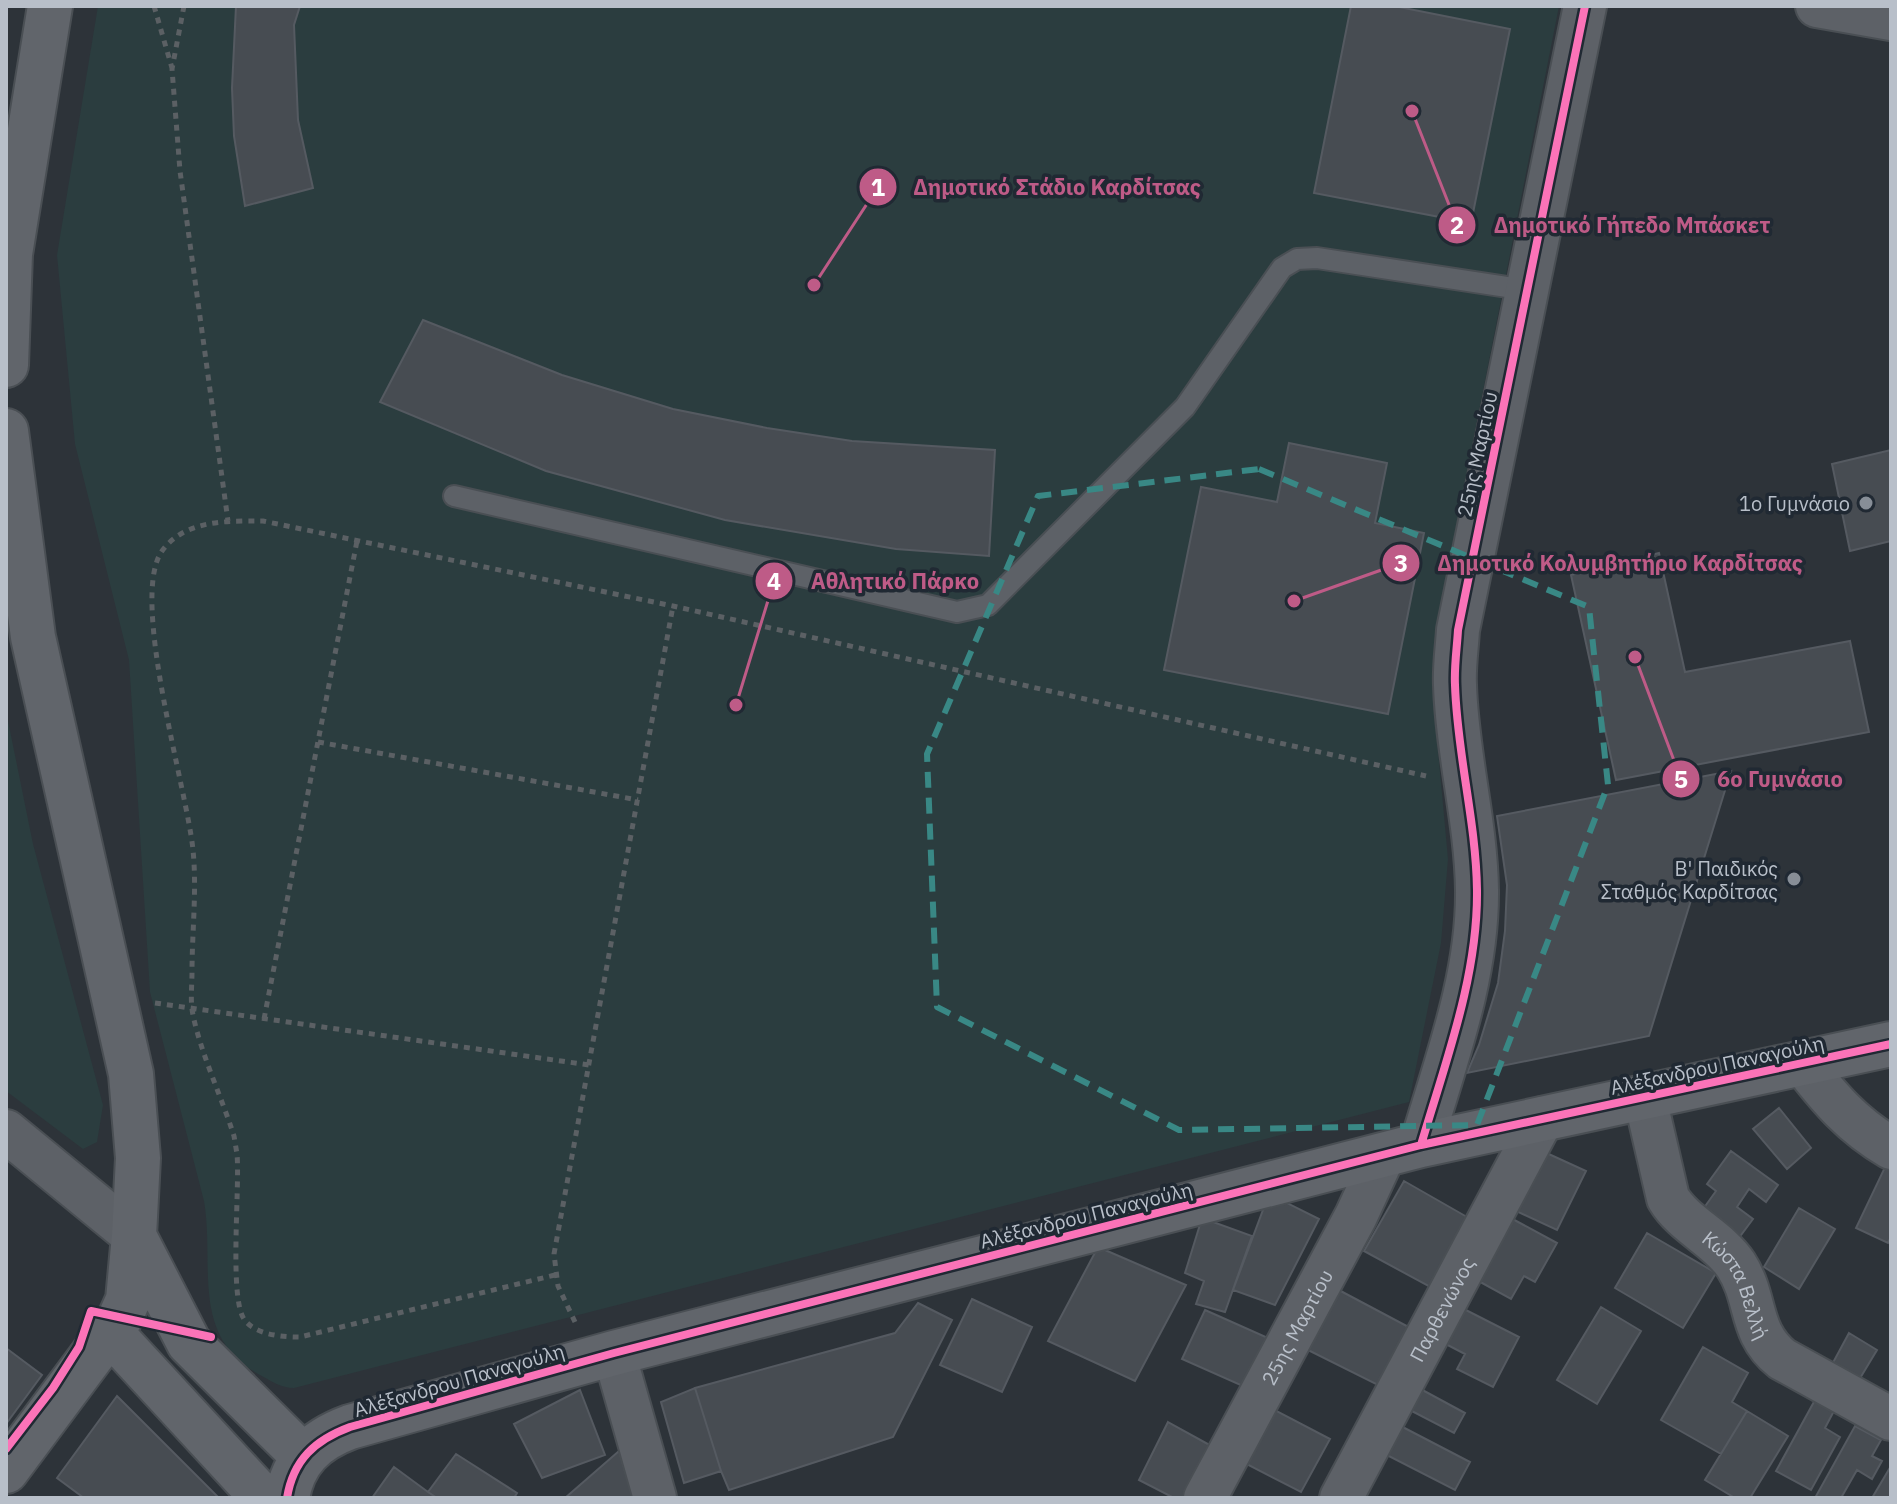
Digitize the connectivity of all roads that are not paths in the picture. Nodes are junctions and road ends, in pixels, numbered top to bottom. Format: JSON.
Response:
{"nodes":[{"id":1,"x":50,"y":6,"type":"edge"},
{"id":2,"x":1585,"y":6,"type":"edge"},
{"id":3,"x":1817,"y":6,"type":"edge"},
{"id":4,"x":1891,"y":19,"type":"edge"},
{"id":5,"x":8,"y":254,"type":"edge"},
{"id":6,"x":1527,"y":290,"type":"junction"},
{"id":7,"x":6,"y":365,"type":"edge"},
{"id":8,"x":6,"y":431,"type":"edge"},
{"id":9,"x":454,"y":496,"type":"dead end"},
{"id":10,"x":1891,"y":1044,"type":"edge"},
{"id":11,"x":1803,"y":1064,"type":"junction"},
{"id":12,"x":1645,"y":1098,"type":"junction"},
{"id":13,"x":1543,"y":1118,"type":"junction"},
{"id":14,"x":8,"y":1137,"type":"edge"},
{"id":15,"x":1891,"y":1148,"type":"edge"},
{"id":16,"x":1402,"y":1150,"type":"junction"},
{"id":17,"x":134,"y":1236,"type":"junction"},
{"id":18,"x":109,"y":1331,"type":"junction"},
{"id":19,"x":614,"y":1353,"type":"junction"},
{"id":20,"x":1891,"y":1419,"type":"edge"},
{"id":21,"x":303,"y":1456,"type":"junction"},
{"id":22,"x":9,"y":1475,"type":"edge"},
{"id":23,"x":263,"y":1498,"type":"edge"},
{"id":24,"x":287,"y":1498,"type":"edge"},
{"id":25,"x":655,"y":1498,"type":"edge"},
{"id":26,"x":1205,"y":1498,"type":"edge"},
{"id":27,"x":1341,"y":1498,"type":"edge"}],
"edges":[{"from":1,"to":5,"type":"street"},
{"from":2,"to":6,"type":"street","name":"25ης Μαρτίου"},
{"from":3,"to":4,"type":"street"},
{"from":5,"to":7,"type":"street"},
{"from":6,"to":9,"type":"lane"},
{"from":6,"to":16,"type":"street","name":"25ης Μαρτίου"},
{"from":8,"to":17,"type":"street"},
{"from":10,"to":11,"type":"street","name":"Αλέξανδρου Παναγούλη"},
{"from":11,"to":12,"type":"street","name":"Αλέξανδρου Παναγούλη"},
{"from":11,"to":15,"type":"street"},
{"from":12,"to":13,"type":"street","name":"Αλέξανδρου Παναγούλη"},
{"from":12,"to":20,"type":"street","name":"Κώστα Βελλή"},
{"from":13,"to":16,"type":"street","name":"Αλέξανδρου Παναγούλη"},
{"from":13,"to":27,"type":"street","name":"Παρθενώνος"},
{"from":14,"to":17,"type":"street"},
{"from":16,"to":19,"type":"street","name":"Αλέξανδρου Παναγούλη"},
{"from":16,"to":26,"type":"street","name":"25ης Μαρτίου"},
{"from":17,"to":18,"type":"street"},
{"from":17,"to":21,"type":"street"},
{"from":18,"to":22,"type":"street"},
{"from":18,"to":23,"type":"street"},
{"from":19,"to":21,"type":"street","name":"Αλέξανδρου Παναγούλη"},
{"from":19,"to":25,"type":"street"},
{"from":21,"to":24,"type":"street"}]}
